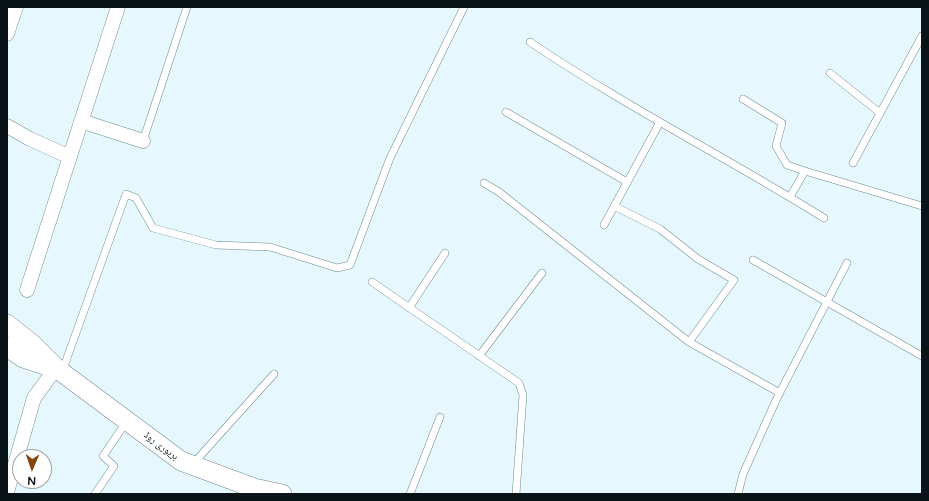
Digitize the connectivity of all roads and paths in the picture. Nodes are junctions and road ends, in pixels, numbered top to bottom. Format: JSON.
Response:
{"nodes":[{"id":1,"x":16,"y":7,"type":"edge"},
{"id":2,"x":118,"y":7,"type":"edge"},
{"id":3,"x":187,"y":7,"type":"edge"},
{"id":4,"x":464,"y":7,"type":"edge"},
{"id":5,"x":7,"y":34,"type":"edge"},
{"id":6,"x":922,"y":36,"type":"edge"},
{"id":7,"x":530,"y":42,"type":"dead end"},
{"id":8,"x":830,"y":73,"type":"dead end"},
{"id":9,"x":743,"y":99,"type":"dead end"},
{"id":10,"x":506,"y":112,"type":"dead end"},
{"id":11,"x":880,"y":113,"type":"junction"},
{"id":12,"x":81,"y":121,"type":"junction"},
{"id":13,"x":660,"y":122,"type":"junction"},
{"id":14,"x":7,"y":126,"type":"edge"},
{"id":15,"x":143,"y":141,"type":"joint"},
{"id":16,"x":70,"y":158,"type":"junction"},
{"id":17,"x":853,"y":163,"type":"dead end"},
{"id":18,"x":805,"y":171,"type":"junction"},
{"id":19,"x":627,"y":182,"type":"junction"},
{"id":20,"x":484,"y":183,"type":"dead end"},
{"id":21,"x":790,"y":197,"type":"junction"},
{"id":22,"x":614,"y":206,"type":"junction"},
{"id":23,"x":922,"y":206,"type":"edge"},
{"id":24,"x":824,"y":218,"type":"dead end"},
{"id":25,"x":604,"y":224,"type":"dead end"},
{"id":26,"x":445,"y":253,"type":"dead end"},
{"id":27,"x":753,"y":260,"type":"dead end"},
{"id":28,"x":847,"y":263,"type":"dead end"},
{"id":29,"x":542,"y":273,"type":"dead end"},
{"id":30,"x":372,"y":282,"type":"dead end"},
{"id":31,"x":26,"y":290,"type":"dead end"},
{"id":32,"x":827,"y":302,"type":"junction"},
{"id":33,"x":409,"y":308,"type":"junction"},
{"id":34,"x":7,"y":324,"type":"edge"},
{"id":35,"x":689,"y":342,"type":"junction"},
{"id":36,"x":7,"y":347,"type":"edge"},
{"id":37,"x":479,"y":356,"type":"junction"},
{"id":38,"x":922,"y":356,"type":"edge"},
{"id":39,"x":59,"y":370,"type":"junction"},
{"id":40,"x":274,"y":374,"type":"dead end"},
{"id":41,"x":780,"y":393,"type":"junction"},
{"id":42,"x":440,"y":417,"type":"dead end"},
{"id":43,"x":127,"y":421,"type":"junction"},
{"id":44,"x":192,"y":465,"type":"junction"},
{"id":45,"x":7,"y":492,"type":"edge"},
{"id":46,"x":270,"y":493,"type":"edge"},
{"id":47,"x":95,"y":494,"type":"edge"},
{"id":48,"x":410,"y":494,"type":"edge"},
{"id":49,"x":516,"y":494,"type":"edge"},
{"id":50,"x":738,"y":494,"type":"edge"}],
"edges":[{"from":1,"to":5,"type":"street"},
{"from":2,"to":12,"type":"street"},
{"from":3,"to":15,"type":"lane"},
{"from":4,"to":39,"type":"lane"},
{"from":6,"to":11,"type":"lane"},
{"from":7,"to":13,"type":"lane"},
{"from":8,"to":11,"type":"lane"},
{"from":9,"to":18,"type":"lane"},
{"from":10,"to":19,"type":"lane"},
{"from":11,"to":17,"type":"lane"},
{"from":12,"to":15,"type":"street"},
{"from":12,"to":16,"type":"street"},
{"from":13,"to":19,"type":"lane"},
{"from":13,"to":21,"type":"lane"},
{"from":14,"to":16,"type":"street"},
{"from":16,"to":31,"type":"street"},
{"from":18,"to":21,"type":"lane"},
{"from":18,"to":23,"type":"lane"},
{"from":19,"to":22,"type":"lane"},
{"from":20,"to":35,"type":"lane"},
{"from":21,"to":24,"type":"lane"},
{"from":22,"to":25,"type":"lane"},
{"from":22,"to":35,"type":"lane"},
{"from":26,"to":33,"type":"lane"},
{"from":27,"to":32,"type":"lane"},
{"from":28,"to":32,"type":"lane"},
{"from":29,"to":37,"type":"lane"},
{"from":30,"to":33,"type":"lane"},
{"from":32,"to":38,"type":"lane"},
{"from":32,"to":41,"type":"lane"},
{"from":33,"to":37,"type":"lane"},
{"from":34,"to":39,"type":"main road","name":"بریوری روڈ"},
{"from":35,"to":41,"type":"lane"},
{"from":36,"to":39,"type":"main road","name":"بریوری روڈ"},
{"from":37,"to":49,"type":"lane"},
{"from":39,"to":43,"type":"main road","name":"بریوری روڈ"},
{"from":39,"to":45,"type":"street"},
{"from":40,"to":44,"type":"lane"},
{"from":41,"to":50,"type":"lane"},
{"from":42,"to":48,"type":"lane"},
{"from":43,"to":44,"type":"main road","name":"بریوری روڈ"},
{"from":43,"to":47,"type":"lane"},
{"from":44,"to":46,"type":"main road","name":"بریوری روڈ"}]}
